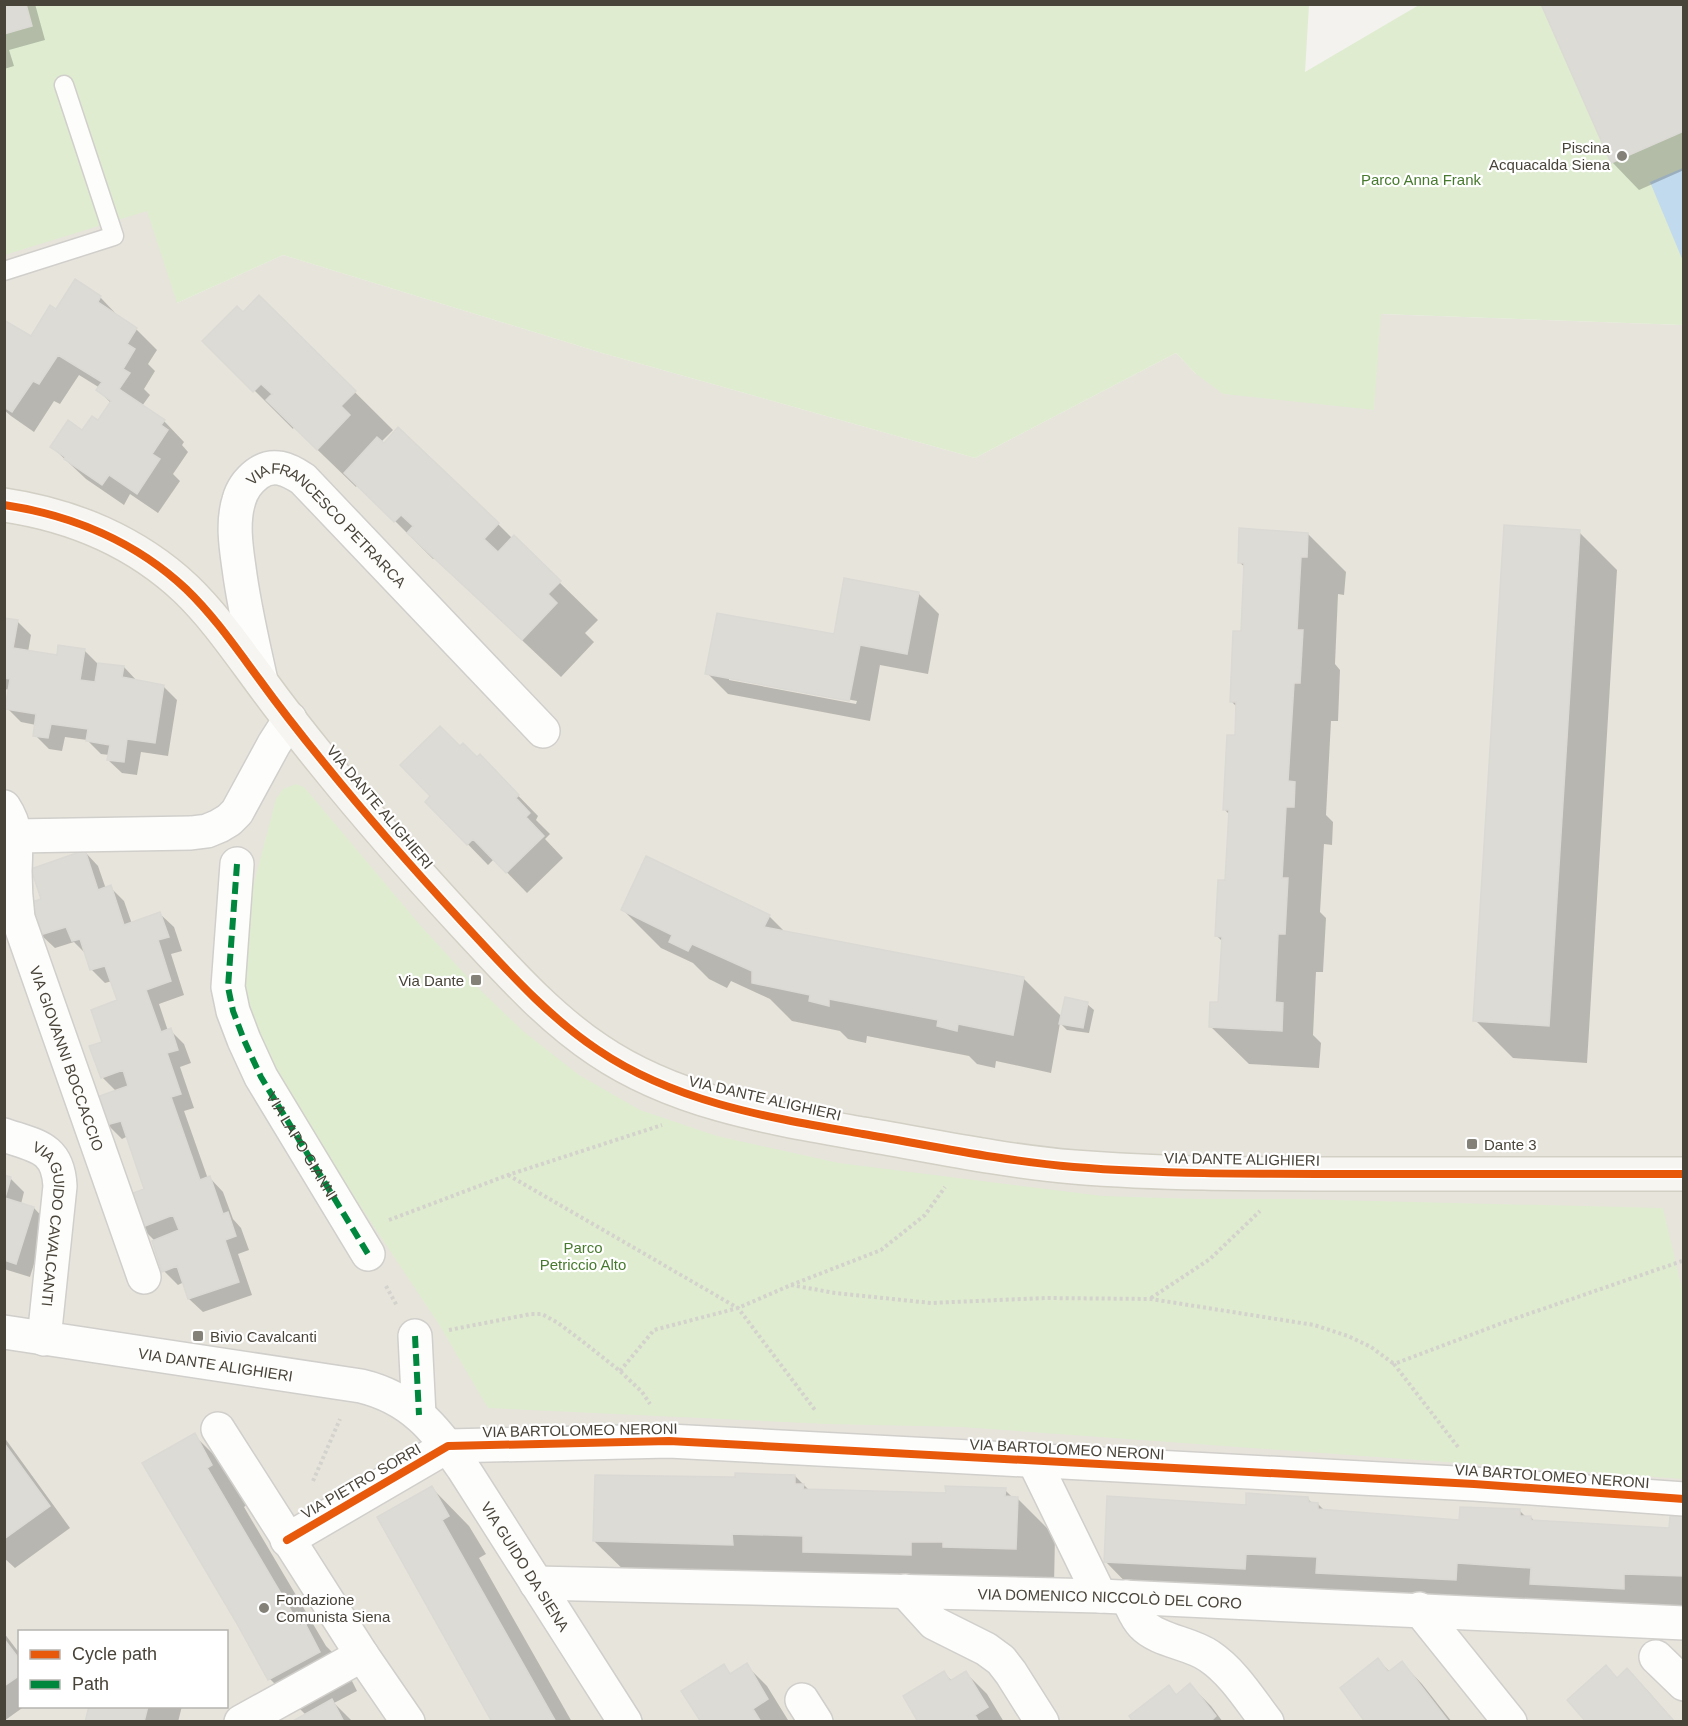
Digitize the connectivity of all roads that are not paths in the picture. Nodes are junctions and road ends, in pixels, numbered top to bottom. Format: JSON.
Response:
{"nodes":[{"id":1,"x":64,"y":85,"type":"dead end"},
{"id":2,"x":4,"y":270,"type":"edge"},
{"id":3,"x":4,"y":505,"type":"edge"},
{"id":4,"x":261,"y":681,"type":"junction"},
{"id":5,"x":290,"y":719,"type":"junction"},
{"id":6,"x":543,"y":731,"type":"dead end"},
{"id":7,"x":10,"y":821,"type":"edge"},
{"id":8,"x":237,"y":864,"type":"dead end"},
{"id":9,"x":4,"y":1135,"type":"edge"},
{"id":10,"x":1683,"y":1174,"type":"edge"},
{"id":11,"x":362,"y":1244,"type":"road end"},
{"id":12,"x":144,"y":1277,"type":"dead end"},
{"id":13,"x":4,"y":1332,"type":"edge"},
{"id":14,"x":415,"y":1336,"type":"road end"},
{"id":15,"x":44,"y":1338,"type":"junction"},
{"id":16,"x":419,"y":1415,"type":"junction"},
{"id":17,"x":218,"y":1429,"type":"dead end"},
{"id":18,"x":448,"y":1446,"type":"junction"},
{"id":19,"x":1034,"y":1461,"type":"junction"},
{"id":20,"x":1683,"y":1499,"type":"edge"},
{"id":21,"x":287,"y":1540,"type":"junction"},
{"id":22,"x":536,"y":1583,"type":"junction"},
{"id":23,"x":905,"y":1590,"type":"junction"},
{"id":24,"x":1114,"y":1596,"type":"junction"},
{"id":25,"x":1419,"y":1609,"type":"junction"},
{"id":26,"x":1683,"y":1623,"type":"edge"},
{"id":27,"x":362,"y":1655,"type":"junction"},
{"id":28,"x":1656,"y":1657,"type":"dead end"},
{"id":29,"x":1683,"y":1684,"type":"edge"},
{"id":30,"x":241,"y":1722,"type":"edge"},
{"id":31,"x":408,"y":1722,"type":"edge"},
{"id":32,"x":625,"y":1722,"type":"edge"},
{"id":33,"x":1042,"y":1722,"type":"edge"},
{"id":34,"x":1267,"y":1722,"type":"edge"},
{"id":35,"x":1510,"y":1722,"type":"edge"}],
"edges":[{"from":1,"to":2,"type":"lane"},
{"from":3,"to":4,"type":"street","name":"VIA DANTE ALIGHIERI"},
{"from":4,"to":5,"type":"street","name":"VIA DANTE ALIGHIERI"},
{"from":4,"to":6,"type":"street","name":"VIA FRANCESCO PETRARCA"},
{"from":5,"to":7,"type":"street","name":"VIA GIOVANNI BOCCACCIO"},
{"from":5,"to":10,"type":"street","name":"VIA DANTE ALIGHIERI"},
{"from":7,"to":12,"type":"street","name":"VIA GIOVANNI BOCCACCIO"},
{"from":8,"to":11,"type":"street","name":"VIA LAPO GIANNI"},
{"from":9,"to":15,"type":"street","name":"VIA GUIDO CAVALCANTI"},
{"from":13,"to":15,"type":"street","name":"VIA DANTE ALIGHIERI"},
{"from":14,"to":16,"type":"street"},
{"from":15,"to":16,"type":"street","name":"VIA DANTE ALIGHIERI"},
{"from":16,"to":18,"type":"street","name":"VIA GUIDO DA SIENA"},
{"from":17,"to":21,"type":"street"},
{"from":18,"to":19,"type":"street","name":"VIA BARTOLOMEO NERONI"},
{"from":18,"to":21,"type":"street","name":"VIA PIETRO SORRI"},
{"from":18,"to":22,"type":"street","name":"VIA GUIDO DA SIENA"},
{"from":19,"to":20,"type":"street","name":"VIA BARTOLOMEO NERONI"},
{"from":19,"to":24,"type":"street"},
{"from":21,"to":27,"type":"street"},
{"from":22,"to":23,"type":"street","name":"VIA DOMENICO NICCOLÒ DEL CORO"},
{"from":22,"to":32,"type":"street","name":"VIA GUIDO DA SIENA"},
{"from":23,"to":24,"type":"street","name":"VIA DOMENICO NICCOLÒ DEL CORO"},
{"from":23,"to":33,"type":"street"},
{"from":24,"to":25,"type":"street","name":"VIA DOMENICO NICCOLÒ DEL CORO"},
{"from":24,"to":34,"type":"street"},
{"from":25,"to":26,"type":"street","name":"VIA DOMENICO NICCOLÒ DEL CORO"},
{"from":25,"to":35,"type":"street"},
{"from":27,"to":30,"type":"street"},
{"from":27,"to":31,"type":"street"},
{"from":28,"to":29,"type":"street"}]}
